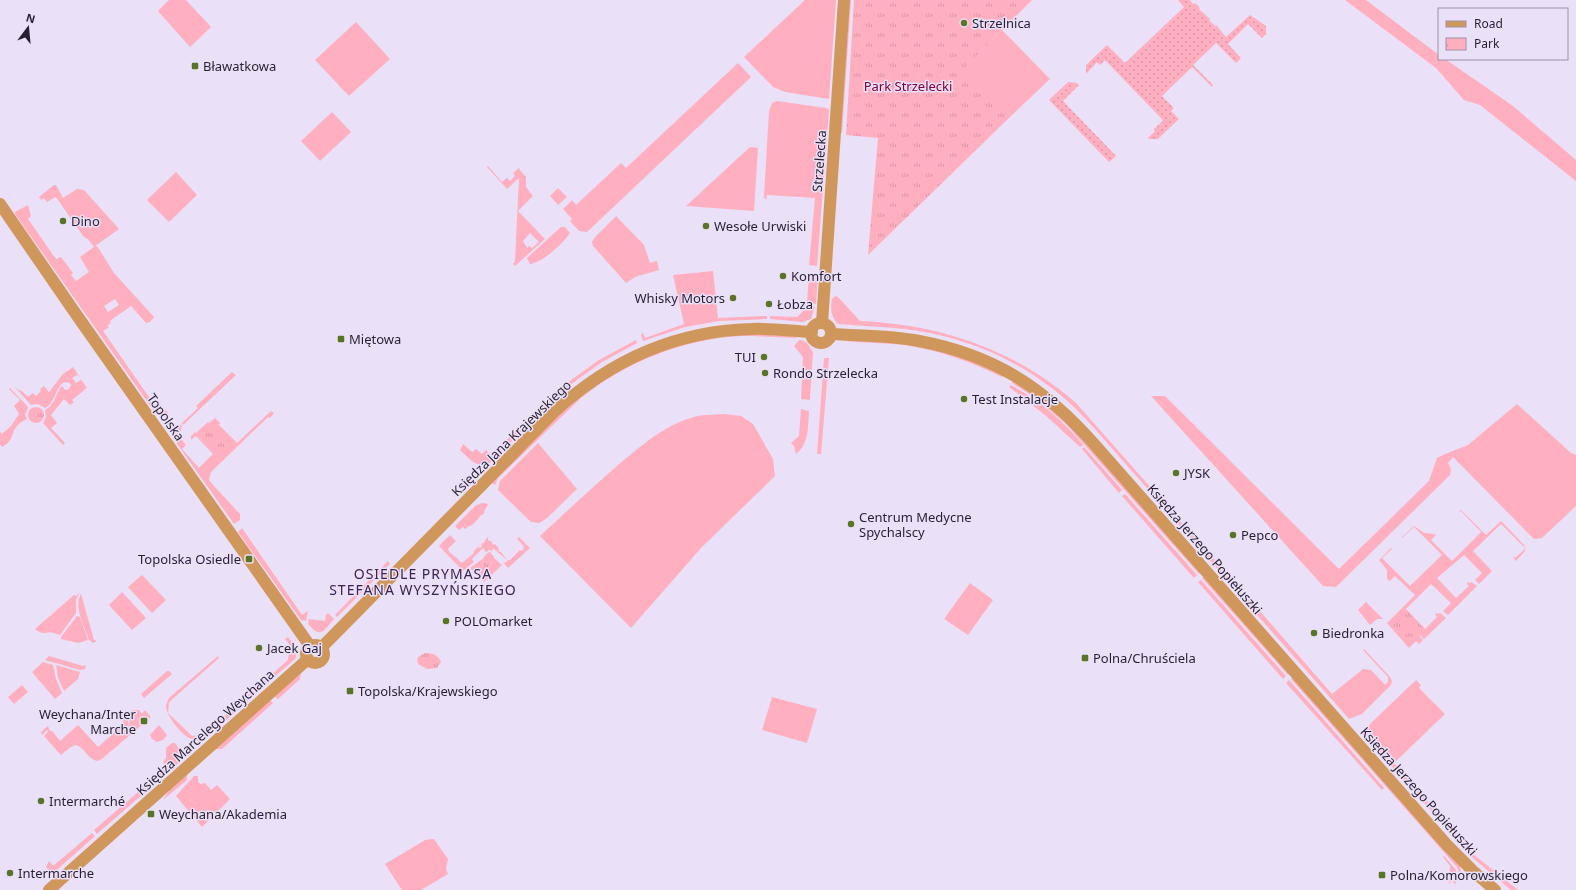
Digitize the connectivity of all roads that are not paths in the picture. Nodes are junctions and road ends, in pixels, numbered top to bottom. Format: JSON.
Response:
{"nodes":[{"id":1,"x":844,"y":0,"type":"edge"},
{"id":2,"x":0,"y":204,"type":"edge"},
{"id":3,"x":822,"y":323,"type":"junction"},
{"id":4,"x":812,"y":332,"type":"junction"},
{"id":5,"x":831,"y":334,"type":"junction"},
{"id":6,"x":316,"y":647,"type":"junction"},
{"id":7,"x":308,"y":659,"type":"junction"},
{"id":8,"x":49,"y":890,"type":"edge"},
{"id":9,"x":1495,"y":890,"type":"edge"}],
"edges":[{"from":1,"to":3,"type":"street","name":"Strzelecka"},
{"from":2,"to":6,"type":"street","name":"Topolska"},
{"from":3,"to":4,"type":"street"},
{"from":3,"to":5,"type":"street"},
{"from":4,"to":5,"type":"street"},
{"from":4,"to":6,"type":"street","name":"Księdza Jana Krajewskiego"},
{"from":5,"to":9,"type":"street","name":"Księdza Jerzego Popiełuszki"},
{"from":6,"to":7,"type":"street"},
{"from":6,"to":7,"type":"street"},
{"from":7,"to":8,"type":"street","name":"Księdza Marcelego Weychana"}]}
